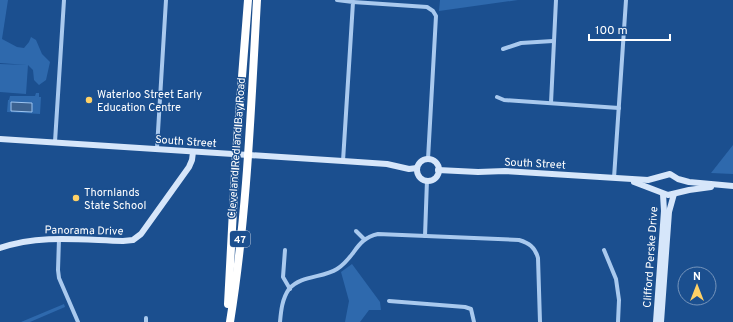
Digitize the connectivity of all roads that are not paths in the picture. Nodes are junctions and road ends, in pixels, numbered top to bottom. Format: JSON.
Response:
{"nodes":[{"id":1,"x":64,"y":0,"type":"edge"},
{"id":2,"x":166,"y":0,"type":"edge"},
{"id":3,"x":248,"y":0,"type":"edge"},
{"id":4,"x":257,"y":0,"type":"edge"},
{"id":5,"x":337,"y":0,"type":"edge"},
{"id":6,"x":556,"y":0,"type":"edge"},
{"id":7,"x":626,"y":0,"type":"edge"},
{"id":8,"x":353,"y":2,"type":"junction"},
{"id":9,"x":553,"y":41,"type":"junction"},
{"id":10,"x":502,"y":49,"type":"dead end"},
{"id":11,"x":497,"y":97,"type":"dead end"},
{"id":12,"x":551,"y":103,"type":"junction"},
{"id":13,"x":619,"y":108,"type":"junction"},
{"id":14,"x":0,"y":139,"type":"edge"},
{"id":15,"x":55,"y":142,"type":"junction"},
{"id":16,"x":157,"y":148,"type":"junction"},
{"id":17,"x":193,"y":152,"type":"junction"},
{"id":18,"x":236,"y":154,"type":"junction"},
{"id":19,"x":248,"y":155,"type":"junction"},
{"id":20,"x":428,"y":159,"type":"junction"},
{"id":21,"x":343,"y":161,"type":"junction"},
{"id":22,"x":417,"y":168,"type":"junction"},
{"id":23,"x":438,"y":170,"type":"junction"},
{"id":24,"x":662,"y":177,"type":"junction"},
{"id":25,"x":614,"y":178,"type":"junction"},
{"id":26,"x":678,"y":179,"type":"junction"},
{"id":27,"x":426,"y":180,"type":"junction"},
{"id":28,"x":630,"y":180,"type":"junction"},
{"id":29,"x":722,"y":185,"type":"junction"},
{"id":30,"x":733,"y":186,"type":"edge"},
{"id":31,"x":662,"y":193,"type":"junction"},
{"id":32,"x":675,"y":194,"type":"junction"},
{"id":33,"x":356,"y":231,"type":"dead end"},
{"id":34,"x":424,"y":236,"type":"junction"},
{"id":35,"x":59,"y":239,"type":"junction"},
{"id":36,"x":364,"y":239,"type":"junction"},
{"id":37,"x":0,"y":248,"type":"edge"},
{"id":38,"x":285,"y":250,"type":"dead end"},
{"id":39,"x":604,"y":250,"type":"dead end"},
{"id":40,"x":290,"y":288,"type":"junction"},
{"id":41,"x":389,"y":301,"type":"dead end"},
{"id":42,"x":78,"y":322,"type":"edge"},
{"id":43,"x":229,"y":322,"type":"edge"},
{"id":44,"x":280,"y":322,"type":"edge"},
{"id":45,"x":474,"y":322,"type":"edge"},
{"id":46,"x":540,"y":322,"type":"edge"},
{"id":47,"x":618,"y":322,"type":"edge"},
{"id":48,"x":656,"y":322,"type":"edge"},
{"id":49,"x":661,"y":322,"type":"edge"}],
"edges":[{"from":1,"to":15,"type":"street"},
{"from":2,"to":16,"type":"street"},
{"from":3,"to":18,"type":"highway","name":"Cleveland Redland Bay Road","number":"47"},
{"from":4,"to":19,"type":"highway","name":"Cleveland Redland Bay Road","number":"47"},
{"from":5,"to":8,"type":"street"},
{"from":6,"to":9,"type":"street"},
{"from":7,"to":13,"type":"street"},
{"from":8,"to":20,"type":"street"},
{"from":8,"to":21,"type":"street"},
{"from":9,"to":10,"type":"street"},
{"from":9,"to":12,"type":"street"},
{"from":11,"to":12,"type":"street"},
{"from":12,"to":13,"type":"street"},
{"from":13,"to":25,"type":"street"},
{"from":14,"to":15,"type":"street","name":"South Street"},
{"from":15,"to":16,"type":"street","name":"South Street"},
{"from":16,"to":17,"type":"street","name":"South Street"},
{"from":17,"to":18,"type":"street","name":"South Street"},
{"from":17,"to":35,"type":"street","name":"Panorama Drive"},
{"from":18,"to":19,"type":"street","name":"South Street"},
{"from":18,"to":43,"type":"highway","name":"Cleveland Redland Bay Road","number":"47"},
{"from":19,"to":21,"type":"street","name":"South Street"},
{"from":19,"to":43,"type":"highway","name":"Cleveland Redland Bay Road","number":"47"},
{"from":20,"to":22,"type":"street"},
{"from":20,"to":23,"type":"street"},
{"from":21,"to":22,"type":"street","name":"South Street"},
{"from":22,"to":27,"type":"street"},
{"from":23,"to":25,"type":"street","name":"South Street"},
{"from":23,"to":27,"type":"street"},
{"from":24,"to":26,"type":"street","name":"South Street"},
{"from":24,"to":28,"type":"street","name":"South Street"},
{"from":24,"to":31,"type":"street"},
{"from":25,"to":28,"type":"street","name":"South Street"},
{"from":26,"to":29,"type":"street","name":"South Street"},
{"from":26,"to":32,"type":"street"},
{"from":27,"to":34,"type":"street"},
{"from":28,"to":31,"type":"street","name":"South Street"},
{"from":29,"to":30,"type":"street","name":"South Street"},
{"from":29,"to":32,"type":"street","name":"South Street"},
{"from":31,"to":32,"type":"street","name":"South Street"},
{"from":31,"to":48,"type":"street","name":"Clifford Perske Drive"},
{"from":32,"to":49,"type":"street","name":"Clifford Perske Drive"},
{"from":33,"to":36,"type":"street"},
{"from":34,"to":36,"type":"street"},
{"from":34,"to":46,"type":"street"},
{"from":35,"to":37,"type":"street","name":"Panorama Drive"},
{"from":35,"to":42,"type":"street"},
{"from":36,"to":40,"type":"street"},
{"from":38,"to":40,"type":"street"},
{"from":39,"to":47,"type":"street"},
{"from":40,"to":44,"type":"street"},
{"from":41,"to":45,"type":"street"}]}
